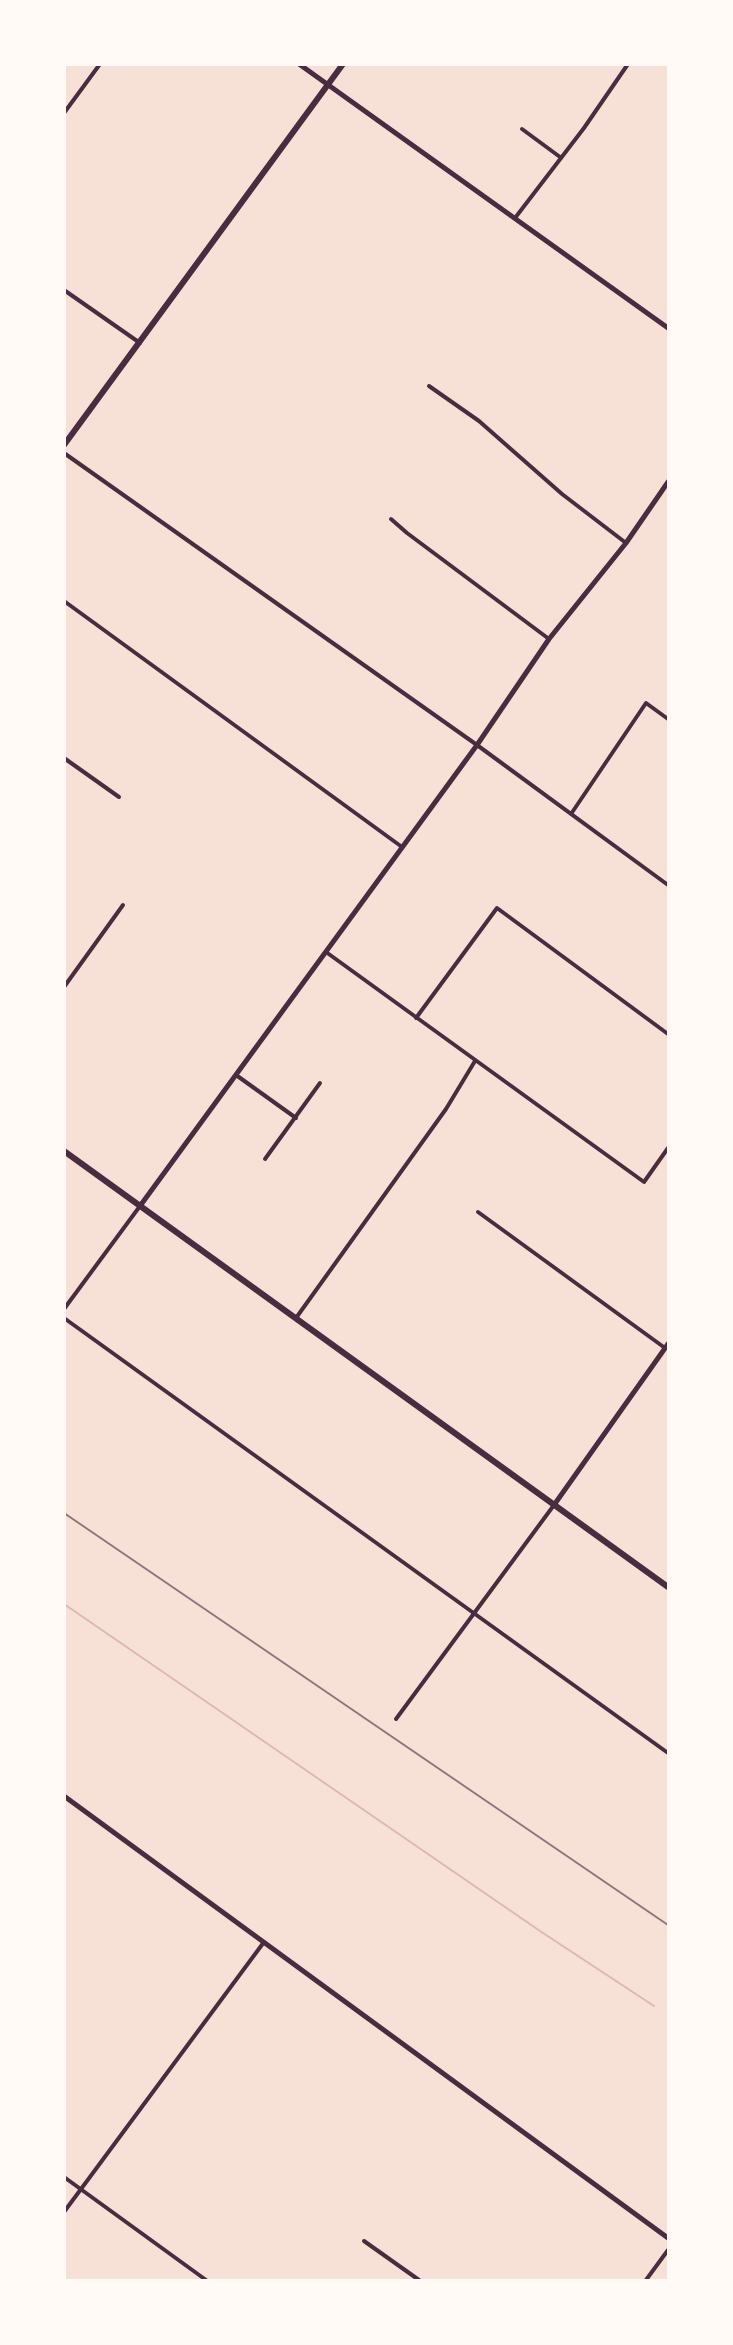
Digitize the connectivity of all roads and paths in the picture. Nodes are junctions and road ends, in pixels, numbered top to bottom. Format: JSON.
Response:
{"nodes":[{"id":1,"x":100,"y":64,"type":"edge"},
{"id":2,"x":299,"y":64,"type":"edge"},
{"id":3,"x":343,"y":64,"type":"edge"},
{"id":4,"x":628,"y":65,"type":"edge"},
{"id":5,"x":328,"y":85,"type":"junction"},
{"id":6,"x":64,"y":113,"type":"edge"},
{"id":7,"x":522,"y":129,"type":"dead end"},
{"id":8,"x":560,"y":158,"type":"junction"},
{"id":9,"x":515,"y":218,"type":"junction"},
{"id":10,"x":64,"y":290,"type":"edge"},
{"id":11,"x":669,"y":328,"type":"edge"},
{"id":12,"x":140,"y":344,"type":"junction"},
{"id":13,"x":429,"y":386,"type":"dead end"},
{"id":14,"x":64,"y":445,"type":"edge"},
{"id":15,"x":64,"y":453,"type":"edge"},
{"id":16,"x":669,"y":482,"type":"edge"},
{"id":17,"x":391,"y":519,"type":"dead end"},
{"id":18,"x":626,"y":543,"type":"junction"},
{"id":19,"x":64,"y":601,"type":"edge"},
{"id":20,"x":549,"y":639,"type":"junction"},
{"id":21,"x":669,"y":719,"type":"edge"},
{"id":22,"x":477,"y":745,"type":"junction"},
{"id":23,"x":64,"y":758,"type":"edge"},
{"id":24,"x":119,"y":797,"type":"dead end"},
{"id":25,"x":571,"y":814,"type":"junction"},
{"id":26,"x":402,"y":847,"type":"junction"},
{"id":27,"x":669,"y":885,"type":"edge"},
{"id":28,"x":123,"y":905,"type":"dead end"},
{"id":29,"x":326,"y":952,"type":"junction"},
{"id":30,"x":64,"y":987,"type":"edge"},
{"id":31,"x":416,"y":1018,"type":"junction"},
{"id":32,"x":669,"y":1034,"type":"edge"},
{"id":33,"x":475,"y":1061,"type":"junction"},
{"id":34,"x":236,"y":1075,"type":"junction"},
{"id":35,"x":320,"y":1083,"type":"dead end"},
{"id":36,"x":296,"y":1118,"type":"junction"},
{"id":37,"x":669,"y":1148,"type":"edge"},
{"id":38,"x":64,"y":1151,"type":"edge"},
{"id":39,"x":265,"y":1159,"type":"dead end"},
{"id":40,"x":140,"y":1206,"type":"junction"},
{"id":41,"x":478,"y":1212,"type":"dead end"},
{"id":42,"x":64,"y":1309,"type":"edge"},
{"id":43,"x":64,"y":1318,"type":"edge"},
{"id":44,"x":296,"y":1318,"type":"junction"},
{"id":45,"x":667,"y":1346,"type":"edge"},
{"id":46,"x":554,"y":1505,"type":"junction"},
{"id":47,"x":669,"y":1587,"type":"edge"},
{"id":48,"x":474,"y":1613,"type":"junction"},
{"id":49,"x":396,"y":1719,"type":"dead end"},
{"id":50,"x":669,"y":1753,"type":"edge"},
{"id":51,"x":64,"y":1796,"type":"edge"},
{"id":52,"x":264,"y":1942,"type":"junction"},
{"id":53,"x":64,"y":2177,"type":"edge"},
{"id":54,"x":81,"y":2189,"type":"junction"},
{"id":55,"x":64,"y":2212,"type":"edge"},
{"id":56,"x":669,"y":2238,"type":"edge"},
{"id":57,"x":364,"y":2241,"type":"dead end"},
{"id":58,"x":669,"y":2250,"type":"edge"},
{"id":59,"x":206,"y":2280,"type":"edge"},
{"id":60,"x":419,"y":2280,"type":"edge"},
{"id":61,"x":646,"y":2280,"type":"edge"}],
"edges":[{"from":1,"to":6,"type":"street"},
{"from":2,"to":5,"type":"street"},
{"from":3,"to":5,"type":"main road"},
{"from":4,"to":8,"type":"street"},
{"from":5,"to":9,"type":"street"},
{"from":5,"to":12,"type":"main road"},
{"from":7,"to":8,"type":"street"},
{"from":8,"to":9,"type":"street"},
{"from":9,"to":11,"type":"street"},
{"from":10,"to":12,"type":"street"},
{"from":12,"to":14,"type":"main road"},
{"from":13,"to":18,"type":"street"},
{"from":15,"to":22,"type":"street"},
{"from":16,"to":18,"type":"street"},
{"from":17,"to":20,"type":"street"},
{"from":18,"to":20,"type":"street"},
{"from":19,"to":26,"type":"street"},
{"from":20,"to":22,"type":"street"},
{"from":21,"to":25,"type":"street"},
{"from":22,"to":25,"type":"street"},
{"from":22,"to":26,"type":"street"},
{"from":23,"to":24,"type":"street"},
{"from":25,"to":27,"type":"street"},
{"from":26,"to":29,"type":"street"},
{"from":28,"to":30,"type":"street"},
{"from":29,"to":31,"type":"street"},
{"from":29,"to":34,"type":"street"},
{"from":31,"to":32,"type":"street"},
{"from":31,"to":33,"type":"street"},
{"from":33,"to":37,"type":"street"},
{"from":33,"to":44,"type":"street"},
{"from":34,"to":36,"type":"street"},
{"from":34,"to":40,"type":"street"},
{"from":35,"to":36,"type":"street"},
{"from":36,"to":39,"type":"street"},
{"from":38,"to":40,"type":"main road"},
{"from":40,"to":42,"type":"street"},
{"from":40,"to":44,"type":"main road"},
{"from":41,"to":45,"type":"street"},
{"from":43,"to":48,"type":"street"},
{"from":44,"to":46,"type":"main road"},
{"from":45,"to":46,"type":"street"},
{"from":46,"to":47,"type":"main road"},
{"from":46,"to":48,"type":"street"},
{"from":48,"to":49,"type":"street"},
{"from":48,"to":50,"type":"street"},
{"from":51,"to":52,"type":"street"},
{"from":52,"to":54,"type":"street"},
{"from":52,"to":56,"type":"street"},
{"from":53,"to":54,"type":"street"},
{"from":54,"to":55,"type":"street"},
{"from":54,"to":59,"type":"street"},
{"from":57,"to":60,"type":"street"},
{"from":58,"to":61,"type":"street"}]}
